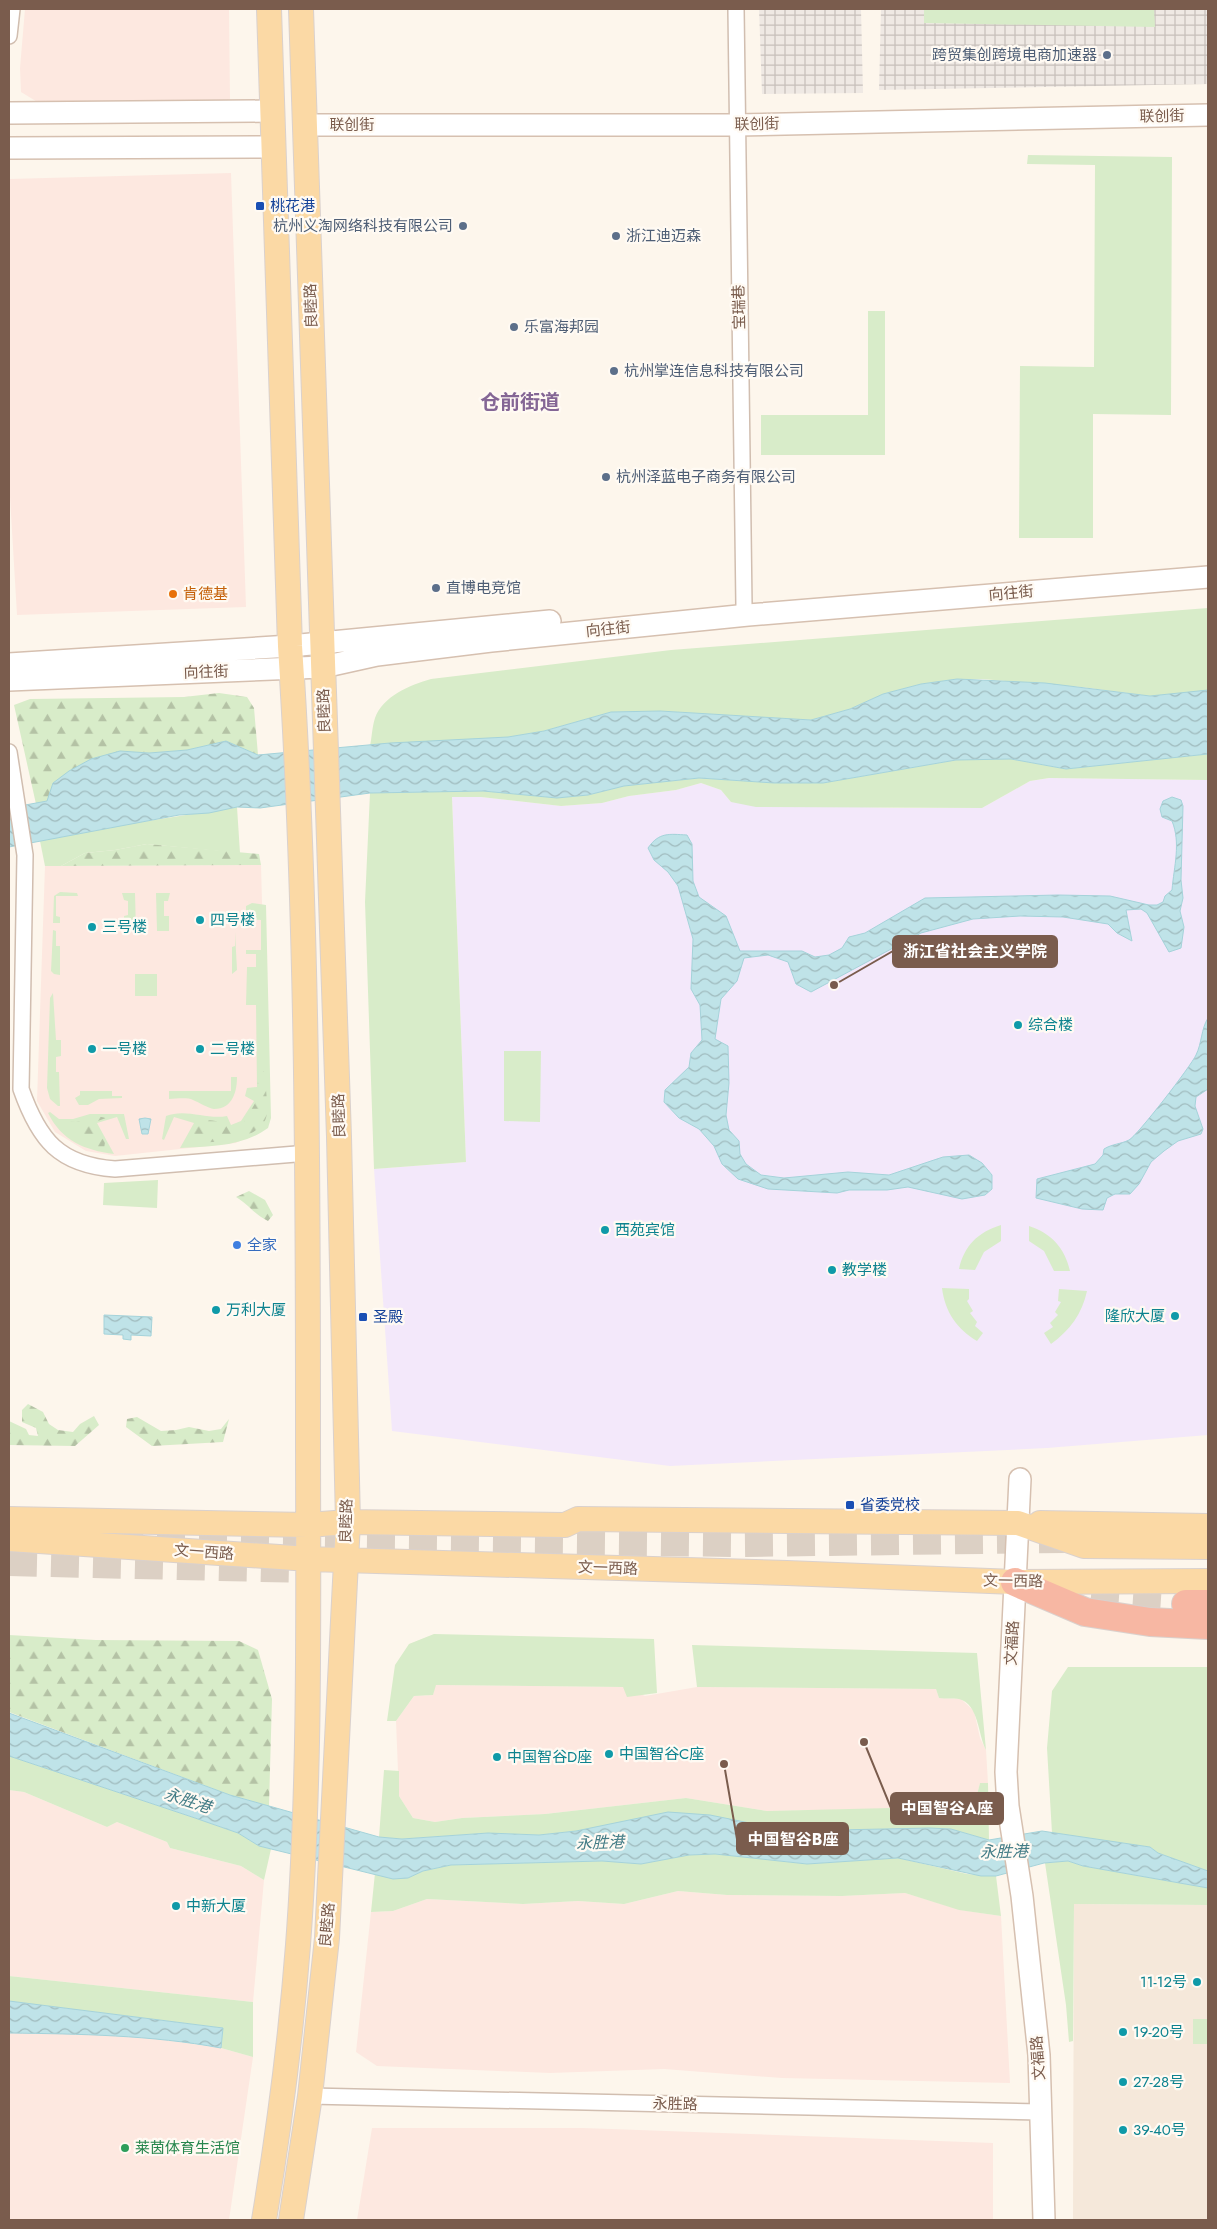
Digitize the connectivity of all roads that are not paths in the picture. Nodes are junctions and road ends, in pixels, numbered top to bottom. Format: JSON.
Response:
{"nodes":[{"id":1,"x":12,"y":9,"type":"edge"},
{"id":2,"x":269,"y":9,"type":"edge"},
{"id":3,"x":301,"y":9,"type":"edge"},
{"id":4,"x":736,"y":9,"type":"edge"},
{"id":5,"x":9,"y":36,"type":"edge"},
{"id":6,"x":272,"y":111,"type":"junction"},
{"id":7,"x":9,"y":113,"type":"edge"},
{"id":8,"x":1208,"y":115,"type":"edge"},
{"id":9,"x":306,"y":125,"type":"junction"},
{"id":10,"x":737,"y":125,"type":"junction"},
{"id":11,"x":274,"y":147,"type":"junction"},
{"id":12,"x":9,"y":148,"type":"edge"},
{"id":13,"x":1208,"y":568,"type":"edge"},
{"id":14,"x":1208,"y":577,"type":"edge"},
{"id":15,"x":744,"y":606,"type":"junction"},
{"id":16,"x":322,"y":643,"type":"junction"},
{"id":17,"x":291,"y":657,"type":"junction"},
{"id":18,"x":9,"y":664,"type":"edge"},
{"id":19,"x":323,"y":667,"type":"junction"},
{"id":20,"x":9,"y":680,"type":"edge"},
{"id":21,"x":9,"y":752,"type":"edge"},
{"id":22,"x":308,"y":1153,"type":"junction"},
{"id":23,"x":1020,"y":1479,"type":"dead end"},
{"id":24,"x":9,"y":1519,"type":"edge"},
{"id":25,"x":348,"y":1522,"type":"junction"},
{"id":26,"x":1018,"y":1523,"type":"junction"},
{"id":27,"x":308,"y":1525,"type":"junction"},
{"id":28,"x":1208,"y":1526,"type":"edge"},
{"id":29,"x":9,"y":1540,"type":"edge"},
{"id":30,"x":1208,"y":1547,"type":"edge"},
{"id":31,"x":309,"y":1559,"type":"junction"},
{"id":32,"x":345,"y":1560,"type":"junction"},
{"id":33,"x":1014,"y":1582,"type":"junction"},
{"id":34,"x":1208,"y":1582,"type":"edge"},
{"id":35,"x":1208,"y":1625,"type":"edge"},
{"id":36,"x":310,"y":2096,"type":"junction"},
{"id":37,"x":1040,"y":2112,"type":"junction"},
{"id":38,"x":264,"y":2220,"type":"edge"},
{"id":39,"x":291,"y":2220,"type":"edge"},
{"id":40,"x":1044,"y":2220,"type":"edge"}],
"edges":[{"from":1,"to":5,"type":"street"},
{"from":2,"to":6,"type":"main road","name":"良睦路"},
{"from":3,"to":9,"type":"main road","name":"良睦路"},
{"from":4,"to":10,"type":"street","name":"宝瑞巷"},
{"from":6,"to":7,"type":"street"},
{"from":6,"to":11,"type":"main road","name":"良睦路"},
{"from":8,"to":10,"type":"street","name":"联创街"},
{"from":9,"to":10,"type":"street","name":"联创街"},
{"from":9,"to":16,"type":"main road","name":"良睦路"},
{"from":10,"to":15,"type":"street","name":"宝瑞巷"},
{"from":11,"to":12,"type":"street"},
{"from":11,"to":17,"type":"main road","name":"良睦路"},
{"from":13,"to":15,"type":"street","name":"向往街"},
{"from":14,"to":19,"type":"street","name":"向往街"},
{"from":15,"to":16,"type":"street","name":"向往街"},
{"from":16,"to":17,"type":"street","name":"向往街"},
{"from":16,"to":19,"type":"main road","name":"良睦路"},
{"from":17,"to":18,"type":"street","name":"向往街"},
{"from":17,"to":19,"type":"street","name":"向往街"},
{"from":17,"to":20,"type":"street","name":"向往街"},
{"from":17,"to":22,"type":"main road","name":"良睦路"},
{"from":19,"to":25,"type":"main road","name":"良睦路"},
{"from":21,"to":22,"type":"street"},
{"from":22,"to":27,"type":"main road","name":"良睦路"},
{"from":23,"to":26,"type":"street","name":"文福路"},
{"from":24,"to":27,"type":"main road","name":"文一西路"},
{"from":25,"to":26,"type":"main road","name":"文一西路"},
{"from":25,"to":27,"type":"main road","name":"文一西路"},
{"from":25,"to":32,"type":"main road","name":"良睦路"},
{"from":26,"to":28,"type":"main road","name":"文一西路"},
{"from":26,"to":30,"type":"main road","name":"文一西路"},
{"from":26,"to":33,"type":"street","name":"文福路"},
{"from":27,"to":31,"type":"main road","name":"良睦路"},
{"from":29,"to":31,"type":"main road","name":"文一西路"},
{"from":31,"to":32,"type":"main road","name":"文一西路"},
{"from":31,"to":38,"type":"main road","name":"良睦路"},
{"from":32,"to":33,"type":"main road","name":"文一西路"},
{"from":32,"to":36,"type":"main road","name":"良睦路"},
{"from":33,"to":34,"type":"main road","name":"文一西路"},
{"from":33,"to":35,"type":"highway"},
{"from":33,"to":37,"type":"street","name":"文福路"},
{"from":36,"to":37,"type":"street","name":"永胜路"},
{"from":36,"to":39,"type":"main road","name":"良睦路"},
{"from":37,"to":40,"type":"street","name":"文福路"}]}
